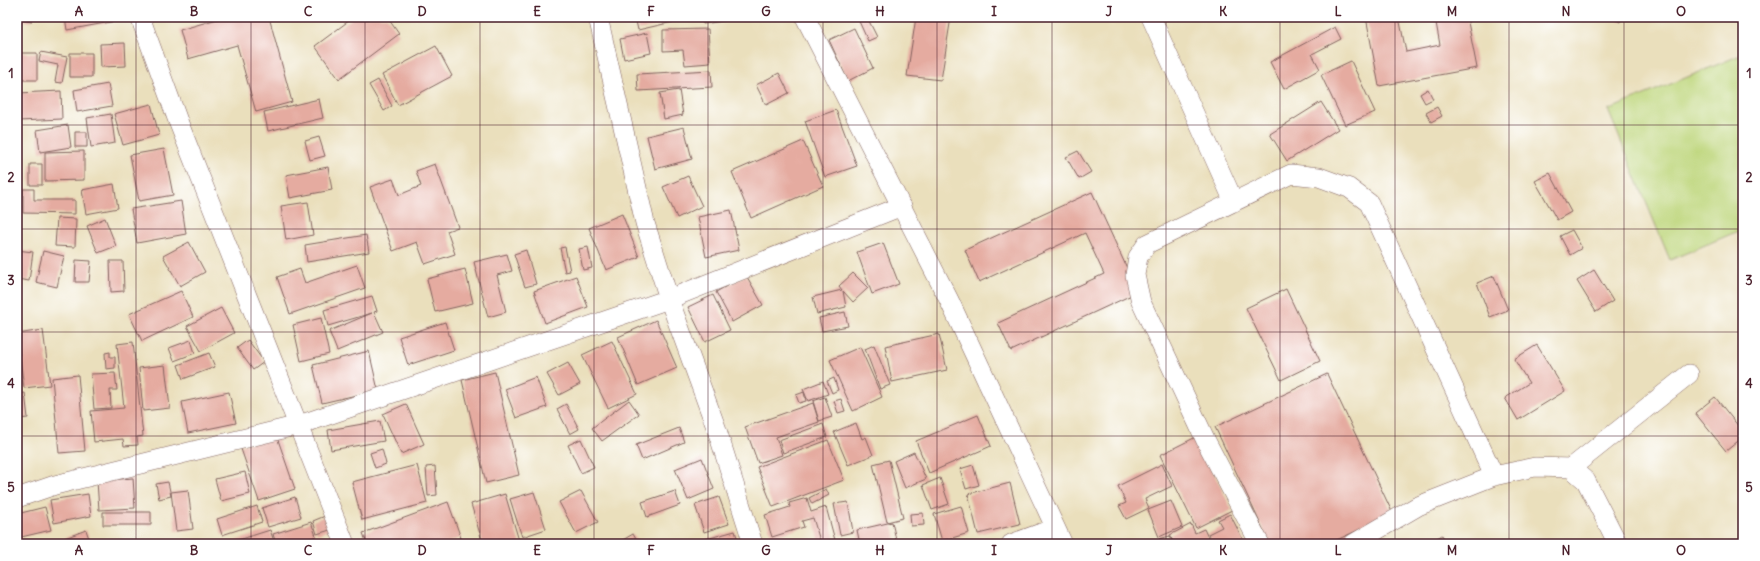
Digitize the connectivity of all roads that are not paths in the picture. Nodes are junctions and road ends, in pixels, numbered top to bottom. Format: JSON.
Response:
{"nodes":[{"id":1,"x":140,"y":17,"type":"edge"},
{"id":2,"x":598,"y":17,"type":"edge"},
{"id":3,"x":805,"y":17,"type":"edge"},
{"id":4,"x":1151,"y":17,"type":"edge"},
{"id":5,"x":1234,"y":202,"type":"junction"},
{"id":6,"x":902,"y":206,"type":"junction"},
{"id":7,"x":669,"y":299,"type":"junction"},
{"id":8,"x":1690,"y":374,"type":"dead end"},
{"id":9,"x":299,"y":425,"type":"junction"},
{"id":10,"x":1571,"y":468,"type":"junction"},
{"id":11,"x":1494,"y":476,"type":"junction"},
{"id":12,"x":17,"y":498,"type":"edge"},
{"id":13,"x":1059,"y":536,"type":"edge"},
{"id":14,"x":345,"y":544,"type":"edge"},
{"id":15,"x":753,"y":544,"type":"edge"},
{"id":16,"x":1011,"y":544,"type":"edge"},
{"id":17,"x":1260,"y":544,"type":"edge"},
{"id":18,"x":1353,"y":544,"type":"edge"},
{"id":19,"x":1618,"y":544,"type":"edge"}],
"edges":[{"from":1,"to":9,"type":"street"},
{"from":2,"to":7,"type":"street"},
{"from":3,"to":6,"type":"street"},
{"from":4,"to":5,"type":"street"},
{"from":5,"to":11,"type":"street"},
{"from":5,"to":17,"type":"street"},
{"from":6,"to":7,"type":"street"},
{"from":6,"to":13,"type":"street"},
{"from":7,"to":9,"type":"street"},
{"from":7,"to":15,"type":"street"},
{"from":8,"to":10,"type":"street"},
{"from":9,"to":12,"type":"street"},
{"from":9,"to":14,"type":"street"},
{"from":10,"to":11,"type":"street"},
{"from":10,"to":19,"type":"street"},
{"from":11,"to":18,"type":"street"},
{"from":13,"to":16,"type":"street"}]}
